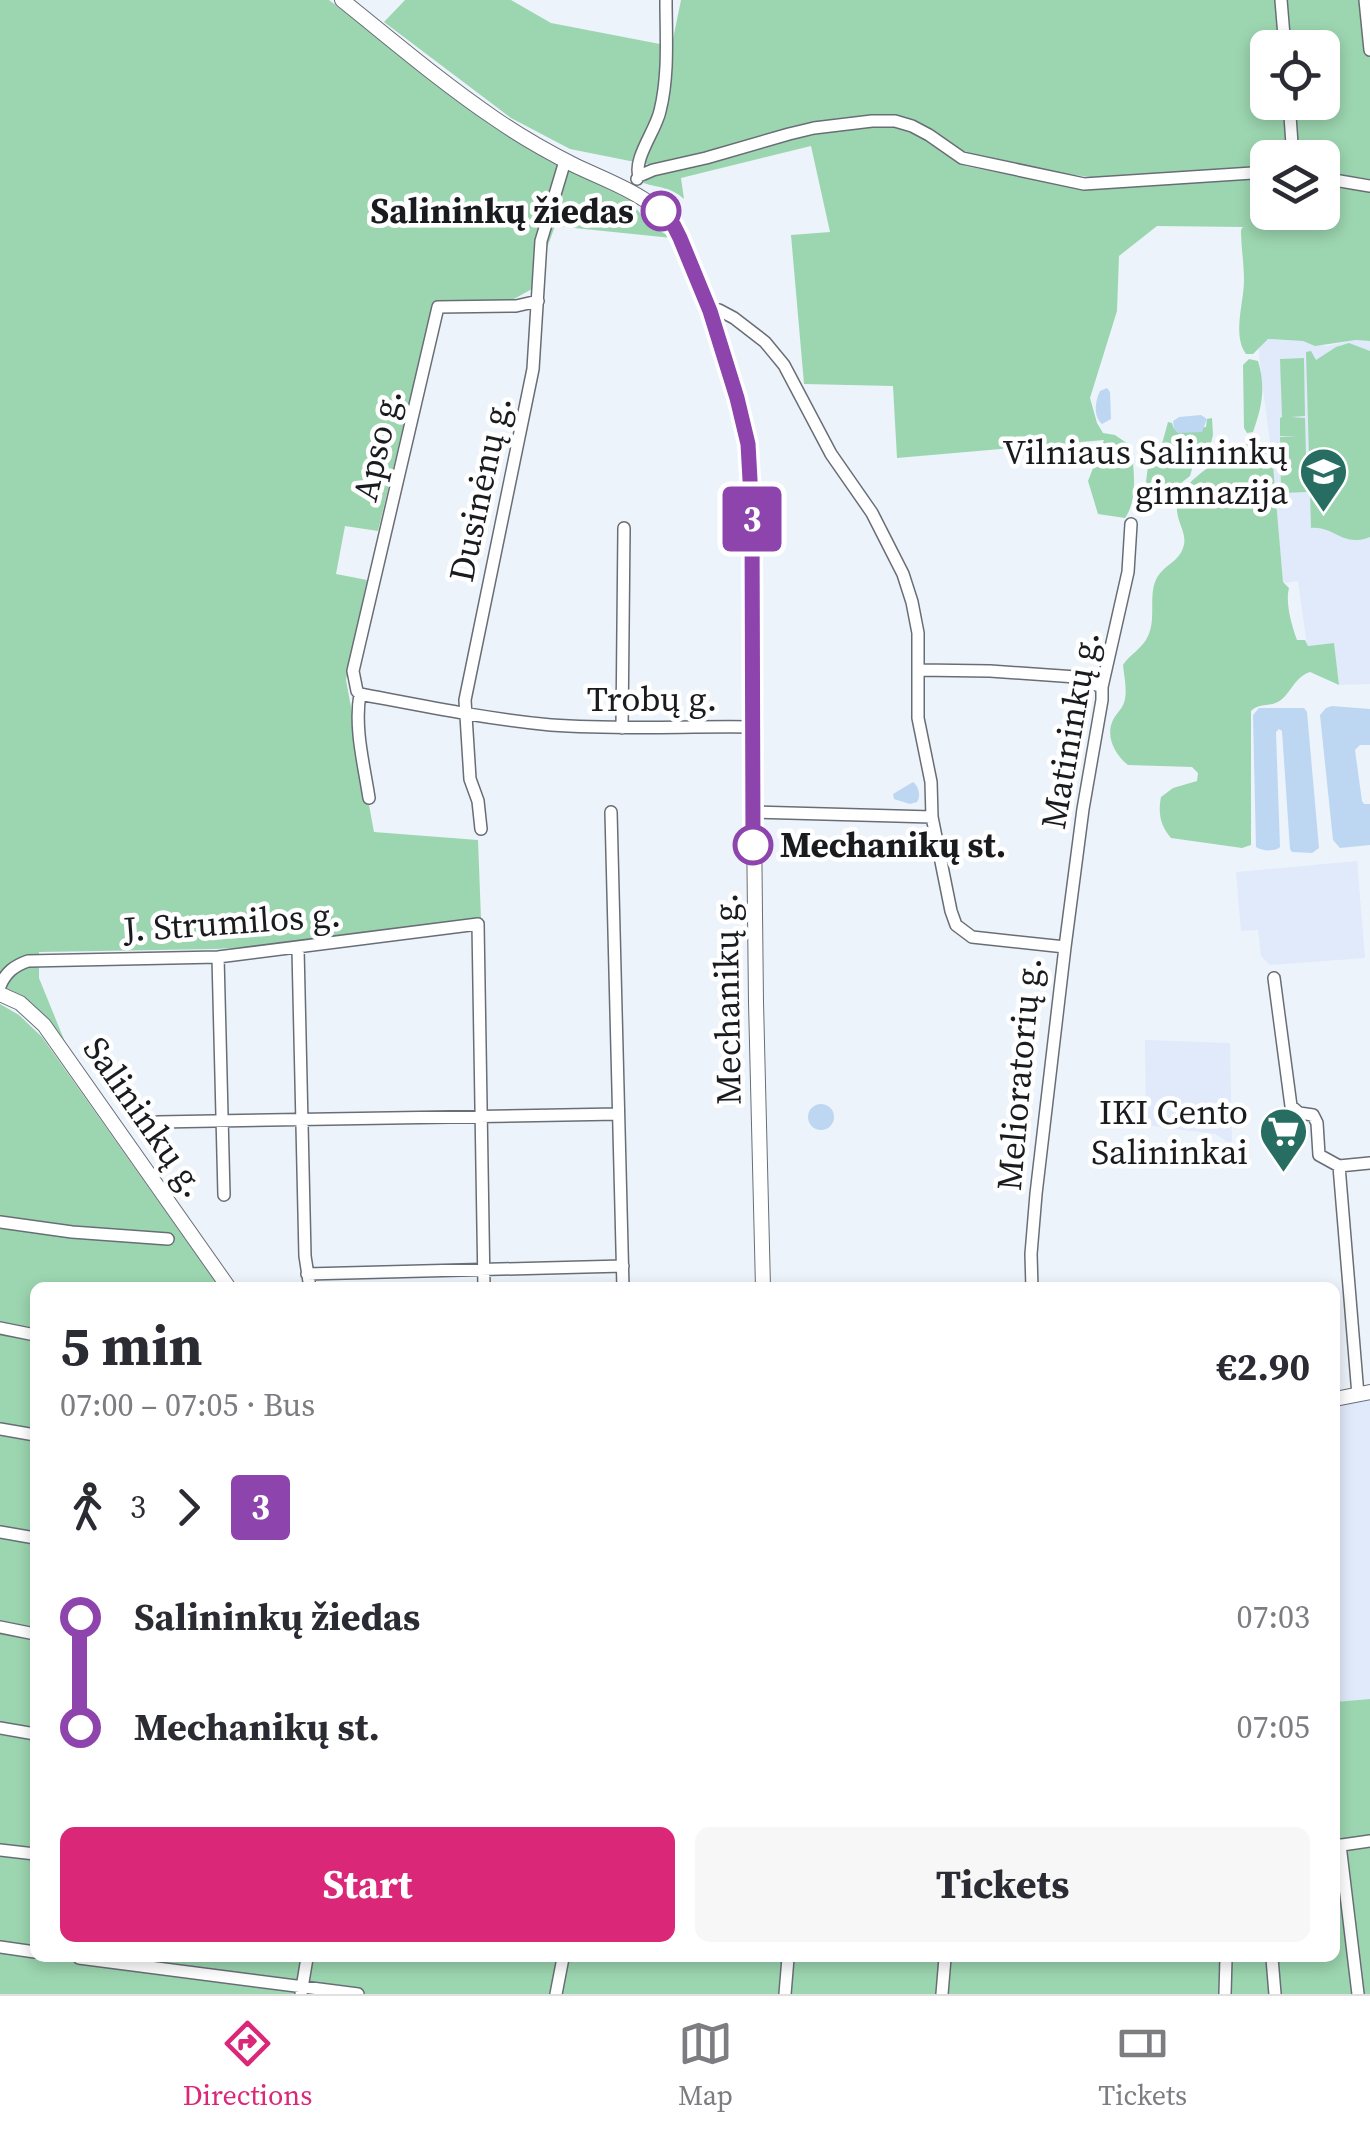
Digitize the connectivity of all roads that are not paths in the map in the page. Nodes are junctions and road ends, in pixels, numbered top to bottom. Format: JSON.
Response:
{"nodes":[{"id":1,"x":342,"y":0,"type":"edge"},
{"id":2,"x":666,"y":0,"type":"edge"},
{"id":3,"x":1281,"y":0,"type":"edge"},
{"id":4,"x":1365,"y":0,"type":"edge"},
{"id":5,"x":1284,"y":30,"type":"edge"},
{"id":6,"x":1370,"y":50,"type":"edge"},
{"id":7,"x":566,"y":160,"type":"junction"},
{"id":8,"x":1250,"y":173,"type":"edge"},
{"id":9,"x":639,"y":176,"type":"junction"},
{"id":10,"x":1340,"y":181,"type":"edge"},
{"id":11,"x":1370,"y":186,"type":"edge"},
{"id":12,"x":628,"y":191,"type":"junction"},
{"id":13,"x":538,"y":301,"type":"junction"},
{"id":14,"x":710,"y":311,"type":"junction"},
{"id":15,"x":1131,"y":524,"type":"dead end"},
{"id":16,"x":624,"y":528,"type":"dead end"},
{"id":17,"x":919,"y":670,"type":"junction"},
{"id":18,"x":1102,"y":686,"type":"junction"},
{"id":19,"x":360,"y":694,"type":"junction"},
{"id":20,"x":466,"y":714,"type":"junction"},
{"id":21,"x":752,"y":727,"type":"junction"},
{"id":22,"x":622,"y":728,"type":"junction"},
{"id":23,"x":369,"y":798,"type":"dead end"},
{"id":24,"x":612,"y":812,"type":"dead end"},
{"id":25,"x":753,"y":812,"type":"junction"},
{"id":26,"x":932,"y":817,"type":"junction"},
{"id":27,"x":481,"y":829,"type":"dead end"},
{"id":28,"x":1065,"y":947,"type":"junction"},
{"id":29,"x":298,"y":949,"type":"junction"},
{"id":30,"x":218,"y":958,"type":"junction"},
{"id":31,"x":1274,"y":978,"type":"dead end"},
{"id":32,"x":0,"y":986,"type":"edge"},
{"id":33,"x":0,"y":994,"type":"edge"},
{"id":34,"x":618,"y":1114,"type":"junction"},
{"id":35,"x":481,"y":1116,"type":"junction"},
{"id":36,"x":302,"y":1119,"type":"junction"},
{"id":37,"x":222,"y":1121,"type":"junction"},
{"id":38,"x":158,"y":1122,"type":"dead end"},
{"id":39,"x":1370,"y":1163,"type":"edge"},
{"id":40,"x":1339,"y":1166,"type":"junction"},
{"id":41,"x":224,"y":1195,"type":"dead end"},
{"id":42,"x":0,"y":1222,"type":"edge"},
{"id":43,"x":168,"y":1239,"type":"dead end"},
{"id":44,"x":623,"y":1266,"type":"junction"},
{"id":45,"x":484,"y":1269,"type":"junction"},
{"id":46,"x":308,"y":1281,"type":"edge"},
{"id":47,"x":225,"y":1282,"type":"edge"},
{"id":48,"x":484,"y":1282,"type":"edge"},
{"id":49,"x":623,"y":1282,"type":"edge"},
{"id":50,"x":763,"y":1282,"type":"edge"},
{"id":51,"x":1032,"y":1282,"type":"edge"},
{"id":52,"x":0,"y":1328,"type":"edge"},
{"id":53,"x":30,"y":1334,"type":"edge"},
{"id":54,"x":1364,"y":1394,"type":"edge"},
{"id":55,"x":0,"y":1429,"type":"edge"},
{"id":56,"x":30,"y":1434,"type":"edge"},
{"id":57,"x":0,"y":1532,"type":"edge"},
{"id":58,"x":30,"y":1537,"type":"edge"},
{"id":59,"x":0,"y":1627,"type":"edge"},
{"id":60,"x":30,"y":1633,"type":"edge"},
{"id":61,"x":0,"y":1728,"type":"edge"},
{"id":62,"x":30,"y":1733,"type":"edge"},
{"id":63,"x":1370,"y":1841,"type":"edge"},
{"id":64,"x":1340,"y":1846,"type":"edge"},
{"id":65,"x":0,"y":1850,"type":"edge"},
{"id":66,"x":30,"y":1853,"type":"edge"},
{"id":67,"x":1340,"y":1861,"type":"edge"},
{"id":68,"x":0,"y":1947,"type":"edge"},
{"id":69,"x":30,"y":1951,"type":"edge"},
{"id":70,"x":107,"y":1962,"type":"edge"},
{"id":71,"x":306,"y":1962,"type":"edge"},
{"id":72,"x":561,"y":1962,"type":"edge"},
{"id":73,"x":788,"y":1962,"type":"edge"},
{"id":74,"x":946,"y":1962,"type":"edge"},
{"id":75,"x":1226,"y":1962,"type":"edge"},
{"id":76,"x":1272,"y":1962,"type":"edge"},
{"id":77,"x":301,"y":1990,"type":"edge"},
{"id":78,"x":358,"y":1994,"type":"edge"},
{"id":79,"x":556,"y":1994,"type":"edge"},
{"id":80,"x":785,"y":1994,"type":"edge"},
{"id":81,"x":942,"y":1994,"type":"edge"},
{"id":82,"x":1225,"y":1994,"type":"edge"},
{"id":83,"x":1276,"y":1994,"type":"edge"},
{"id":84,"x":1358,"y":1994,"type":"edge"}],
"edges":[{"from":1,"to":7,"type":"main road","name":"Mechanikų g."},
{"from":2,"to":9,"type":"street"},
{"from":3,"to":5,"type":"street"},
{"from":4,"to":6,"type":"street"},
{"from":7,"to":12,"type":"main road","name":"Mechanikų g."},
{"from":7,"to":13,"type":"street","name":"Dusinėnų g."},
{"from":8,"to":9,"type":"street"},
{"from":9,"to":12,"type":"street"},
{"from":10,"to":11,"type":"street"},
{"from":12,"to":14,"type":"main road","name":"Mechanikų g."},
{"from":13,"to":19,"type":"street","name":"Apso g."},
{"from":13,"to":20,"type":"street","name":"Dusinėnų g."},
{"from":14,"to":17,"type":"street","name":"Melioratorių g."},
{"from":14,"to":21,"type":"main road","name":"Mechanikų g."},
{"from":15,"to":18,"type":"street","name":"Matininkų g."},
{"from":16,"to":22,"type":"street"},
{"from":17,"to":18,"type":"street"},
{"from":17,"to":26,"type":"street","name":"Melioratorių g."},
{"from":18,"to":28,"type":"street","name":"Matininkų g."},
{"from":19,"to":20,"type":"street"},
{"from":19,"to":23,"type":"street","name":"Apso g."},
{"from":20,"to":22,"type":"street","name":"Trobų g."},
{"from":20,"to":27,"type":"street","name":"Dusinėnų g."},
{"from":21,"to":22,"type":"street","name":"Trobų g."},
{"from":21,"to":25,"type":"main road","name":"Mechanikų g."},
{"from":24,"to":34,"type":"street"},
{"from":25,"to":26,"type":"street"},
{"from":25,"to":50,"type":"main road","name":"Mechanikų g."},
{"from":26,"to":28,"type":"street","name":"Melioratorių g."},
{"from":28,"to":51,"type":"street","name":"Melioratorių g."},
{"from":29,"to":30,"type":"street","name":"J. Strumilos g."},
{"from":29,"to":35,"type":"street","name":"J. Strumilos g."},
{"from":29,"to":36,"type":"street"},
{"from":30,"to":32,"type":"street","name":"J. Strumilos g."},
{"from":30,"to":37,"type":"street"},
{"from":31,"to":40,"type":"street"},
{"from":33,"to":47,"type":"main road","name":"Salininkų g."},
{"from":34,"to":35,"type":"street"},
{"from":34,"to":44,"type":"street"},
{"from":35,"to":36,"type":"street"},
{"from":35,"to":45,"type":"street"},
{"from":36,"to":37,"type":"street"},
{"from":36,"to":46,"type":"street"},
{"from":37,"to":38,"type":"street"},
{"from":37,"to":41,"type":"street"},
{"from":39,"to":40,"type":"street"},
{"from":40,"to":54,"type":"street"},
{"from":42,"to":43,"type":"street"},
{"from":44,"to":45,"type":"street"},
{"from":44,"to":49,"type":"street"},
{"from":45,"to":46,"type":"street"},
{"from":45,"to":48,"type":"street"},
{"from":52,"to":53,"type":"street"},
{"from":55,"to":56,"type":"street"},
{"from":57,"to":58,"type":"street"},
{"from":59,"to":60,"type":"street"},
{"from":61,"to":62,"type":"street"},
{"from":63,"to":64,"type":"street"},
{"from":65,"to":66,"type":"street"},
{"from":67,"to":84,"type":"street"},
{"from":68,"to":69,"type":"street"},
{"from":70,"to":77,"type":"street"},
{"from":71,"to":77,"type":"street"},
{"from":72,"to":79,"type":"street"},
{"from":73,"to":80,"type":"street"},
{"from":74,"to":81,"type":"street"},
{"from":75,"to":82,"type":"street"},
{"from":76,"to":83,"type":"street"},
{"from":77,"to":78,"type":"street"}]}
